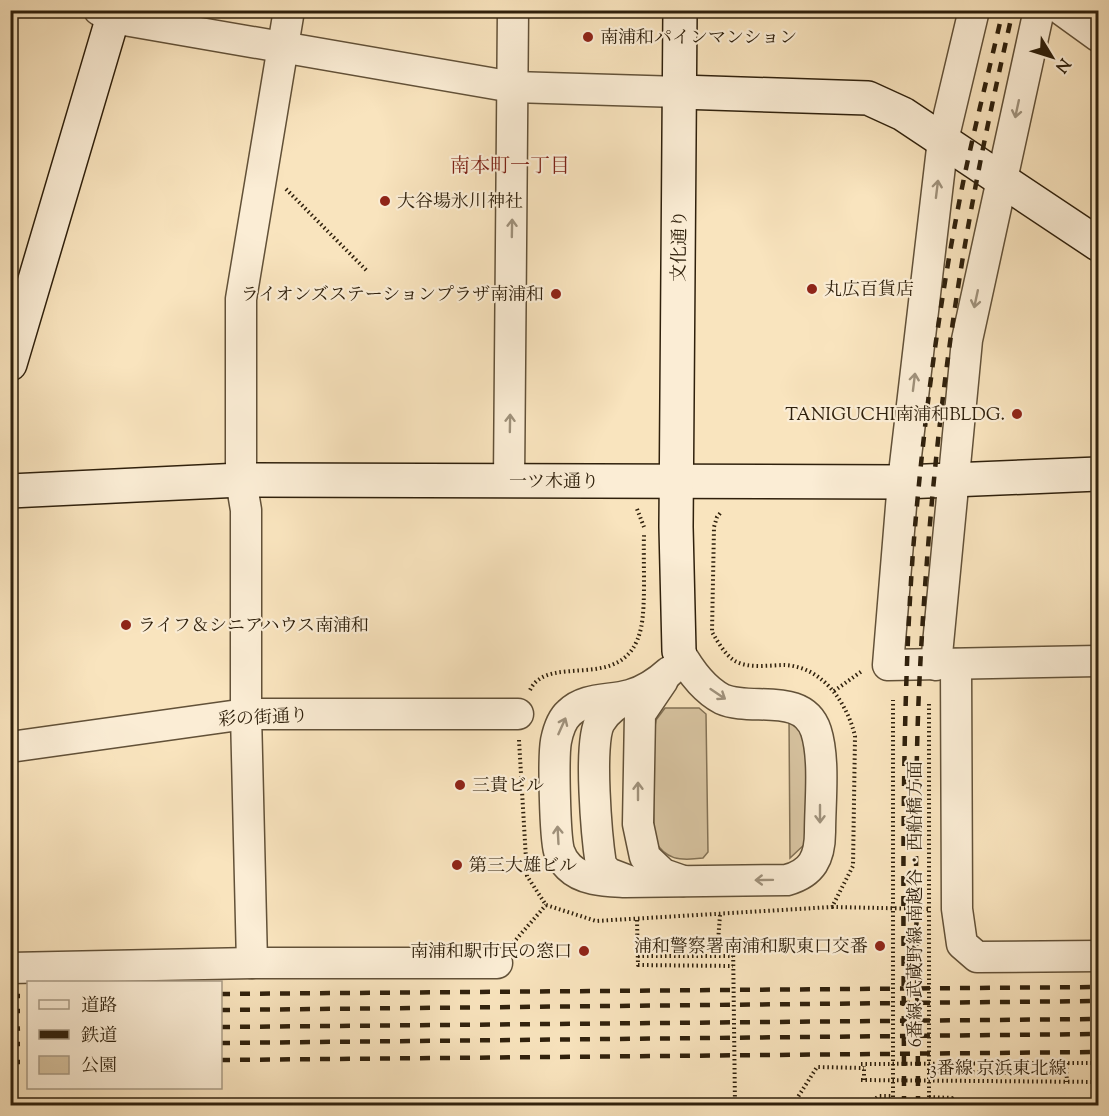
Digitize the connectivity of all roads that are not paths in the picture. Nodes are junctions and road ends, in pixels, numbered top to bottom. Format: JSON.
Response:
{"nodes":[{"id":1,"x":289,"y":10,"type":"edge"},
{"id":2,"x":513,"y":10,"type":"edge"},
{"id":3,"x":680,"y":10,"type":"edge"},
{"id":4,"x":974,"y":10,"type":"edge"},
{"id":5,"x":1039,"y":10,"type":"edge"},
{"id":6,"x":1062,"y":10,"type":"edge"},
{"id":7,"x":109,"y":13,"type":"edge"},
{"id":8,"x":1098,"y":36,"type":"edge"},
{"id":9,"x":282,"y":46,"type":"junction"},
{"id":10,"x":513,"y":87,"type":"junction"},
{"id":11,"x":680,"y":92,"type":"junction"},
{"id":12,"x":943,"y":140,"type":"junction"},
{"id":13,"x":1002,"y":178,"type":"junction"},
{"id":14,"x":1098,"y":244,"type":"edge"},
{"id":15,"x":10,"y":364,"type":"edge"},
{"id":16,"x":1098,"y":474,"type":"edge"},
{"id":17,"x":955,"y":479,"type":"junction"},
{"id":18,"x":242,"y":480,"type":"junction"},
{"id":19,"x":509,"y":481,"type":"junction"},
{"id":20,"x":676,"y":482,"type":"junction"},
{"id":21,"x":903,"y":482,"type":"junction"},
{"id":22,"x":10,"y":491,"type":"edge"},
{"id":23,"x":1098,"y":661,"type":"edge"},
{"id":24,"x":674,"y":662,"type":"junction"},
{"id":25,"x":946,"y":664,"type":"junction"},
{"id":26,"x":246,"y":714,"type":"junction"},
{"id":27,"x":518,"y":714,"type":"road end"},
{"id":28,"x":10,"y":747,"type":"edge"},
{"id":29,"x":631,"y":882,"type":"junction"},
{"id":30,"x":685,"y":882,"type":"junction"},
{"id":31,"x":1098,"y":956,"type":"edge"},
{"id":32,"x":252,"y":963,"type":"junction"},
{"id":33,"x":497,"y":963,"type":"road end"},
{"id":34,"x":10,"y":968,"type":"edge"}],
"edges":[{"from":1,"to":9,"type":"street"},
{"from":2,"to":10,"type":"street"},
{"from":3,"to":11,"type":"street","name":"文化通り"},
{"from":4,"to":12,"type":"street"},
{"from":5,"to":13,"type":"street","one_way":true},
{"from":6,"to":8,"type":"street"},
{"from":7,"to":9,"type":"street"},
{"from":7,"to":15,"type":"street"},
{"from":9,"to":10,"type":"street"},
{"from":9,"to":18,"type":"street"},
{"from":10,"to":11,"type":"street"},
{"from":19,"to":10,"type":"street","one_way":true},
{"from":11,"to":12,"type":"street"},
{"from":11,"to":20,"type":"street","name":"文化通り"},
{"from":12,"to":13,"type":"street"},
{"from":21,"to":12,"type":"street","one_way":true},
{"from":13,"to":14,"type":"street"},
{"from":13,"to":17,"type":"street","one_way":true},
{"from":16,"to":17,"type":"street","name":"一ツ木通り"},
{"from":17,"to":21,"type":"street","name":"一ツ木通り"},
{"from":17,"to":25,"type":"street"},
{"from":18,"to":19,"type":"street","name":"一ツ木通り"},
{"from":18,"to":22,"type":"street","name":"一ツ木通り"},
{"from":18,"to":26,"type":"street"},
{"from":19,"to":20,"type":"street","name":"一ツ木通り"},
{"from":20,"to":21,"type":"street","name":"一ツ木通り"},
{"from":20,"to":24,"type":"street","name":"文化通り"},
{"from":21,"to":25,"type":"street"},
{"from":23,"to":25,"type":"street"},
{"from":24,"to":29,"type":"street"},
{"from":29,"to":24,"type":"street","one_way":true},
{"from":30,"to":24,"type":"street","one_way":true},
{"from":24,"to":30,"type":"street","one_way":true},
{"from":25,"to":31,"type":"street"},
{"from":26,"to":27,"type":"street","name":"彩の街通り"},
{"from":26,"to":28,"type":"street","name":"彩の街通り"},
{"from":26,"to":32,"type":"street"},
{"from":29,"to":30,"type":"street"},
{"from":32,"to":33,"type":"street"},
{"from":32,"to":34,"type":"street"}]}
